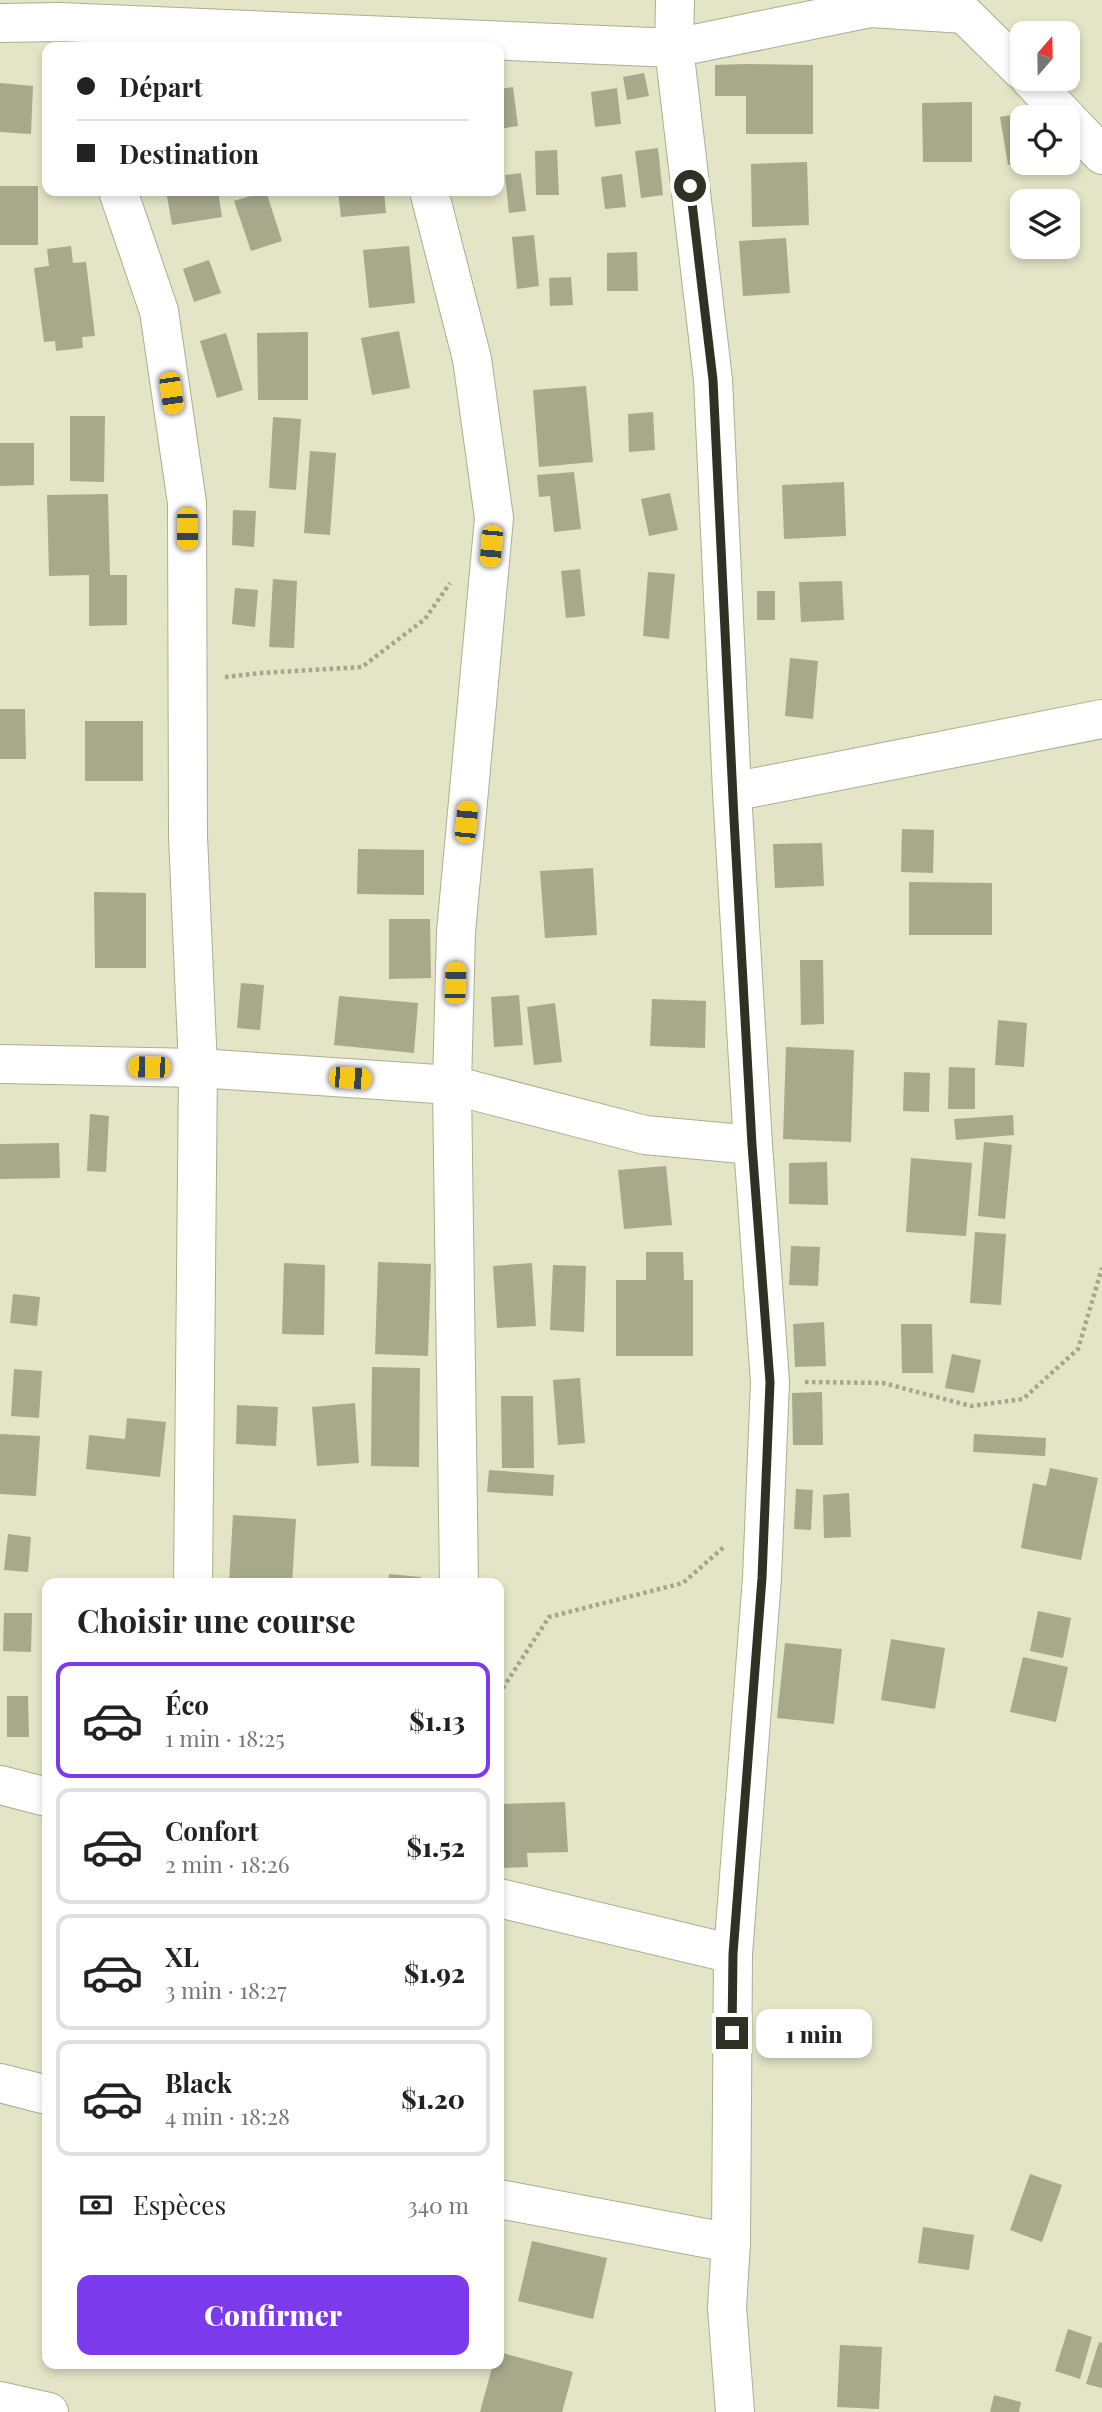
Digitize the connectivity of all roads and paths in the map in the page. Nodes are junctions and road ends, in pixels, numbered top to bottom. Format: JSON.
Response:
{"nodes":[{"id":1,"x":675,"y":0,"type":"edge"},
{"id":2,"x":0,"y":23,"type":"edge"},
{"id":3,"x":64,"y":35,"type":"edge"},
{"id":4,"x":396,"y":42,"type":"edge"},
{"id":5,"x":504,"y":44,"type":"edge"},
{"id":6,"x":674,"y":48,"type":"junction"},
{"id":7,"x":1010,"y":59,"type":"edge"},
{"id":8,"x":1041,"y":91,"type":"edge"},
{"id":9,"x":1102,"y":155,"type":"edge"},
{"id":10,"x":120,"y":196,"type":"edge"},
{"id":11,"x":430,"y":196,"type":"edge"},
{"id":12,"x":456,"y":574,"type":"dead end"},
{"id":13,"x":188,"y":682,"type":"junction"},
{"id":14,"x":1102,"y":719,"type":"edge"},
{"id":15,"x":733,"y":792,"type":"junction"},
{"id":16,"x":0,"y":1063,"type":"edge"},
{"id":17,"x":198,"y":1068,"type":"junction"},
{"id":18,"x":452,"y":1085,"type":"junction"},
{"id":19,"x":752,"y":1145,"type":"junction"},
{"id":20,"x":1102,"y":1268,"type":"edge"},
{"id":21,"x":770,"y":1382,"type":"junction"},
{"id":22,"x":765,"y":1511,"type":"junction"},
{"id":23,"x":193,"y":1578,"type":"edge"},
{"id":24,"x":459,"y":1578,"type":"edge"},
{"id":25,"x":504,"y":1686,"type":"edge"},
{"id":26,"x":0,"y":1785,"type":"edge"},
{"id":27,"x":42,"y":1796,"type":"edge"},
{"id":28,"x":504,"y":1899,"type":"edge"},
{"id":29,"x":733,"y":1954,"type":"junction"},
{"id":30,"x":0,"y":2083,"type":"edge"},
{"id":31,"x":42,"y":2094,"type":"edge"},
{"id":32,"x":504,"y":2200,"type":"edge"},
{"id":33,"x":731,"y":2243,"type":"junction"},
{"id":34,"x":0,"y":2401,"type":"edge"},
{"id":35,"x":49,"y":2412,"type":"edge"},
{"id":36,"x":735,"y":2412,"type":"edge"}],
"edges":[{"from":1,"to":6,"type":"street"},
{"from":2,"to":3,"type":"street"},
{"from":3,"to":4,"type":"street"},
{"from":5,"to":6,"type":"street"},
{"from":6,"to":7,"type":"street"},
{"from":6,"to":15,"type":"street"},
{"from":8,"to":9,"type":"street"},
{"from":10,"to":13,"type":"street"},
{"from":11,"to":18,"type":"street"},
{"from":12,"to":13,"type":"path"},
{"from":13,"to":17,"type":"street"},
{"from":14,"to":15,"type":"street"},
{"from":15,"to":19,"type":"street"},
{"from":16,"to":17,"type":"street"},
{"from":17,"to":18,"type":"street"},
{"from":17,"to":23,"type":"street"},
{"from":18,"to":19,"type":"street"},
{"from":18,"to":24,"type":"street"},
{"from":19,"to":21,"type":"street"},
{"from":20,"to":21,"type":"path"},
{"from":21,"to":22,"type":"street"},
{"from":22,"to":25,"type":"path"},
{"from":22,"to":29,"type":"street"},
{"from":26,"to":27,"type":"street"},
{"from":28,"to":29,"type":"street"},
{"from":29,"to":33,"type":"street"},
{"from":30,"to":31,"type":"street"},
{"from":32,"to":33,"type":"street"},
{"from":33,"to":36,"type":"street"},
{"from":34,"to":35,"type":"street"}]}
